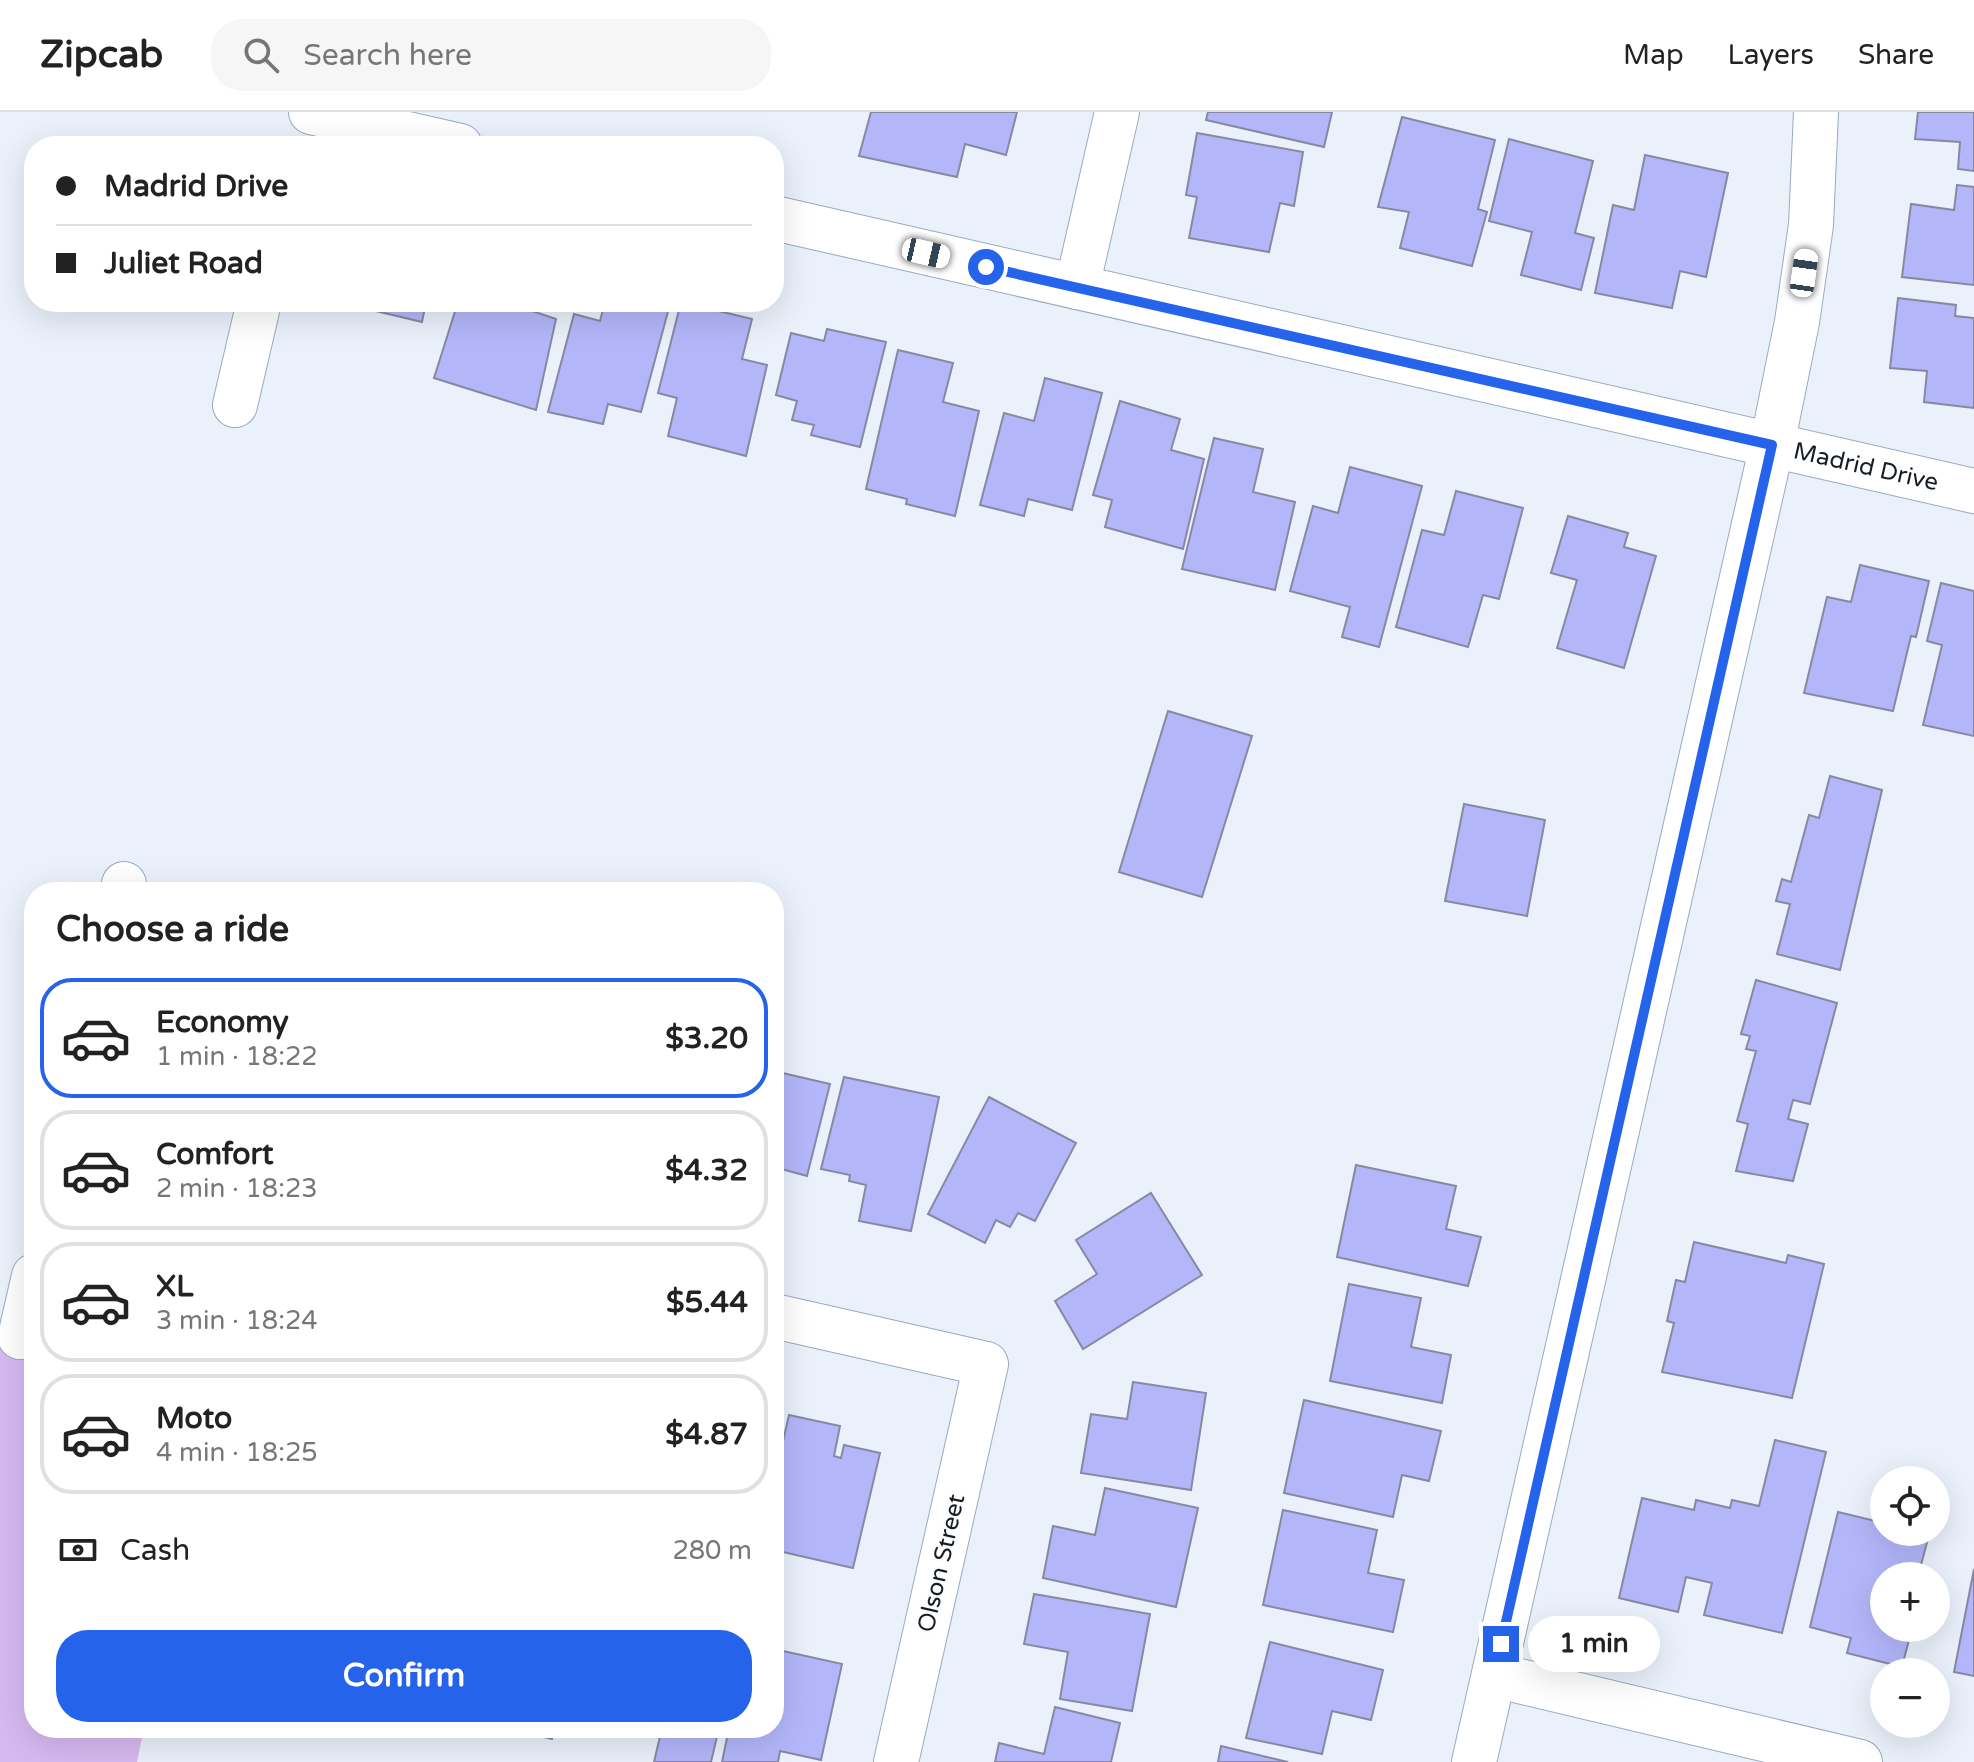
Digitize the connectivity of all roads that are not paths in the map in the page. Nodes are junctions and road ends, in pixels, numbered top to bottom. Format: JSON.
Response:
{"nodes":[{"id":1,"x":303,"y":112,"type":"edge"},
{"id":2,"x":311,"y":112,"type":"edge"},
{"id":3,"x":1117,"y":112,"type":"edge"},
{"id":4,"x":1816,"y":112,"type":"edge"},
{"id":5,"x":297,"y":136,"type":"edge"},
{"id":6,"x":416,"y":136,"type":"edge"},
{"id":7,"x":784,"y":220,"type":"edge"},
{"id":8,"x":1077,"y":287,"type":"junction"},
{"id":9,"x":257,"y":312,"type":"edge"},
{"id":10,"x":235,"y":405,"type":"dead end"},
{"id":11,"x":1772,"y":445,"type":"junction"},
{"id":12,"x":1974,"y":491,"type":"edge"},
{"id":13,"x":784,"y":1318,"type":"edge"},
{"id":14,"x":24,"y":1320,"type":"edge"},
{"id":15,"x":20,"y":1337,"type":"dead end"},
{"id":16,"x":1494,"y":1675,"type":"junction"},
{"id":17,"x":896,"y":1762,"type":"edge"},
{"id":18,"x":1474,"y":1762,"type":"edge"},
{"id":19,"x":1860,"y":1762,"type":"edge"}],
"edges":[{"from":1,"to":5,"type":"street"},
{"from":2,"to":6,"type":"street"},
{"from":3,"to":8,"type":"street"},
{"from":4,"to":11,"type":"street"},
{"from":7,"to":8,"type":"street","name":"Madrid Drive"},
{"from":8,"to":11,"type":"street","name":"Madrid Drive"},
{"from":9,"to":10,"type":"street"},
{"from":11,"to":12,"type":"street","name":"Madrid Drive"},
{"from":11,"to":16,"type":"street"},
{"from":13,"to":17,"type":"street","name":"Olson Street"},
{"from":14,"to":15,"type":"street"},
{"from":16,"to":18,"type":"street"},
{"from":16,"to":19,"type":"street"}]}
